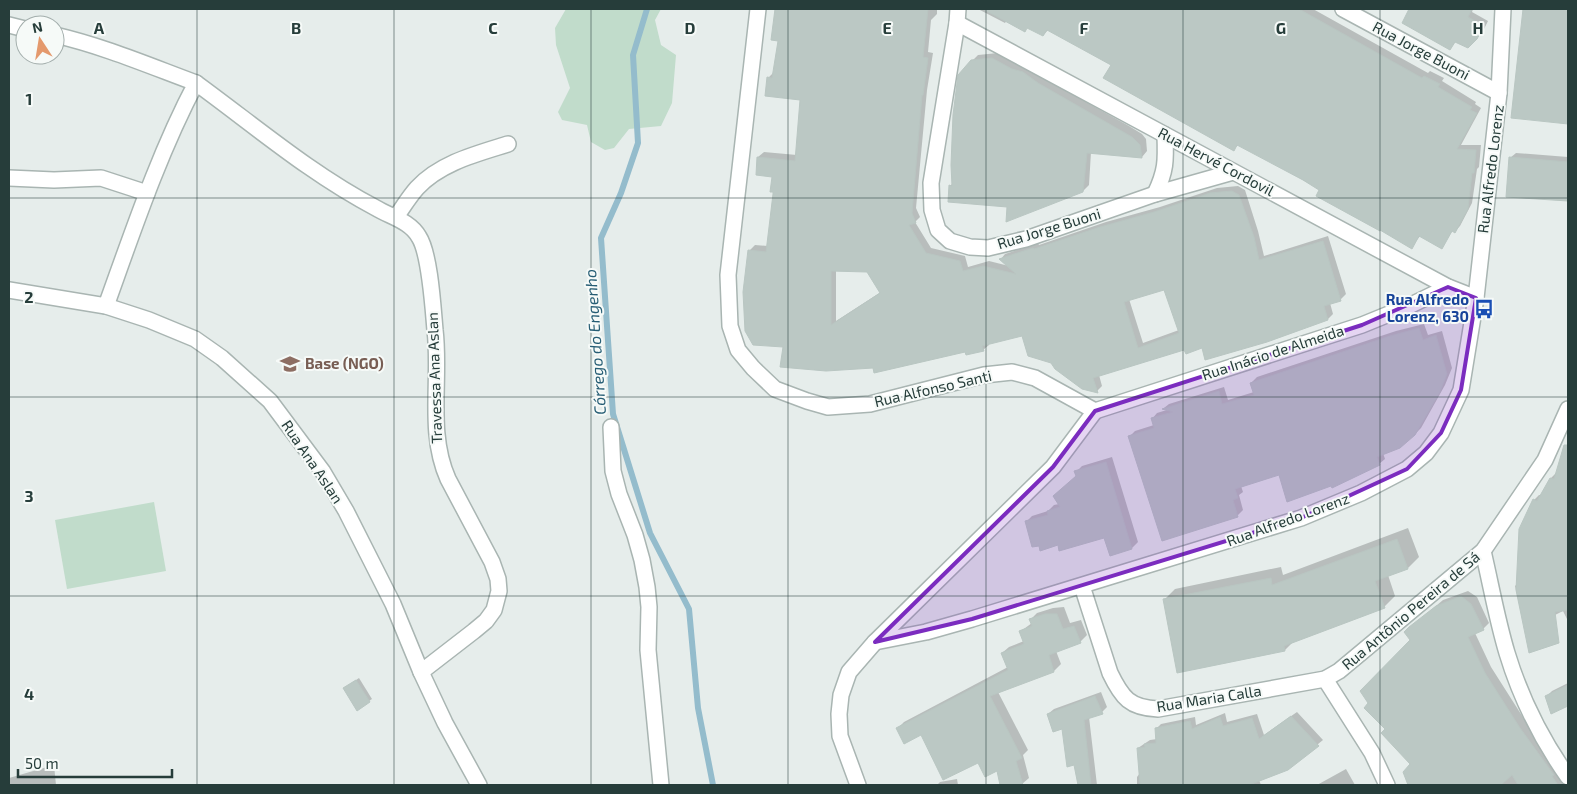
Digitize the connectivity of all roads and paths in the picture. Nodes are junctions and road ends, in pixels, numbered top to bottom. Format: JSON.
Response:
{"nodes":[{"id":1,"x":758,"y":9,"type":"edge"},
{"id":2,"x":1343,"y":9,"type":"edge"},
{"id":3,"x":1503,"y":9,"type":"edge"},
{"id":4,"x":958,"y":16,"type":"edge"},
{"id":5,"x":65,"y":37,"type":"edge"},
{"id":6,"x":196,"y":83,"type":"junction"},
{"id":7,"x":1499,"y":93,"type":"junction"},
{"id":8,"x":1165,"y":135,"type":"junction"},
{"id":9,"x":508,"y":144,"type":"dead end"},
{"id":10,"x":1233,"y":172,"type":"junction"},
{"id":11,"x":9,"y":178,"type":"edge"},
{"id":12,"x":147,"y":193,"type":"junction"},
{"id":13,"x":1155,"y":194,"type":"junction"},
{"id":14,"x":396,"y":217,"type":"junction"},
{"id":15,"x":1448,"y":287,"type":"junction"},
{"id":16,"x":9,"y":290,"type":"edge"},
{"id":17,"x":1476,"y":298,"type":"junction"},
{"id":18,"x":106,"y":306,"type":"junction"},
{"id":19,"x":1568,"y":409,"type":"edge"},
{"id":20,"x":1095,"y":411,"type":"junction"},
{"id":21,"x":611,"y":427,"type":"dead end"},
{"id":22,"x":1483,"y":551,"type":"junction"},
{"id":23,"x":1082,"y":586,"type":"junction"},
{"id":24,"x":875,"y":642,"type":"junction"},
{"id":25,"x":421,"y":672,"type":"junction"},
{"id":26,"x":1325,"y":679,"type":"junction"},
{"id":27,"x":1568,"y":777,"type":"edge"},
{"id":28,"x":479,"y":785,"type":"edge"},
{"id":29,"x":661,"y":785,"type":"edge"},
{"id":30,"x":858,"y":785,"type":"edge"},
{"id":31,"x":1387,"y":785,"type":"edge"}],
"edges":[{"from":1,"to":20,"type":"street","name":"Rua Alfonso Santi"},
{"from":2,"to":7,"type":"street","name":"Rua Jorge Buoni"},
{"from":3,"to":7,"type":"street","name":"Rua Alfredo Lorenz"},
{"from":4,"to":8,"type":"street","name":"Rua Hervé Cordovil"},
{"from":4,"to":13,"type":"street","name":"Rua Jorge Buoni"},
{"from":5,"to":6,"type":"street","name":"Travessa Ana Aslan"},
{"from":6,"to":12,"type":"street"},
{"from":6,"to":14,"type":"street","name":"Travessa Ana Aslan"},
{"from":7,"to":17,"type":"street","name":"Rua Alfredo Lorenz"},
{"from":8,"to":10,"type":"street","name":"Rua Hervé Cordovil"},
{"from":8,"to":13,"type":"street"},
{"from":9,"to":14,"type":"street"},
{"from":10,"to":13,"type":"street","name":"Rua Jorge Buoni"},
{"from":10,"to":15,"type":"street","name":"Rua Hervé Cordovil"},
{"from":11,"to":12,"type":"street"},
{"from":12,"to":18,"type":"street"},
{"from":14,"to":25,"type":"street","name":"Travessa Ana Aslan"},
{"from":15,"to":17,"type":"street","name":"Rua Hervé Cordovil"},
{"from":15,"to":20,"type":"street","name":"Rua Inácio de Almeida"},
{"from":16,"to":18,"type":"street","name":"Rua Ana Aslan"},
{"from":17,"to":23,"type":"street","name":"Rua Alfredo Lorenz"},
{"from":18,"to":25,"type":"street","name":"Rua Ana Aslan"},
{"from":19,"to":22,"type":"street","name":"Rua Antônio Pereira de Sá"},
{"from":20,"to":24,"type":"street"},
{"from":21,"to":29,"type":"street"},
{"from":22,"to":26,"type":"street","name":"Rua Antônio Pereira de Sá"},
{"from":22,"to":27,"type":"street"},
{"from":23,"to":24,"type":"street","name":"Rua Alfredo Lorenz"},
{"from":23,"to":26,"type":"street","name":"Rua Maria Calla"},
{"from":24,"to":30,"type":"street"},
{"from":25,"to":28,"type":"street","name":"Rua Ana Aslan"},
{"from":26,"to":31,"type":"street"}]}
